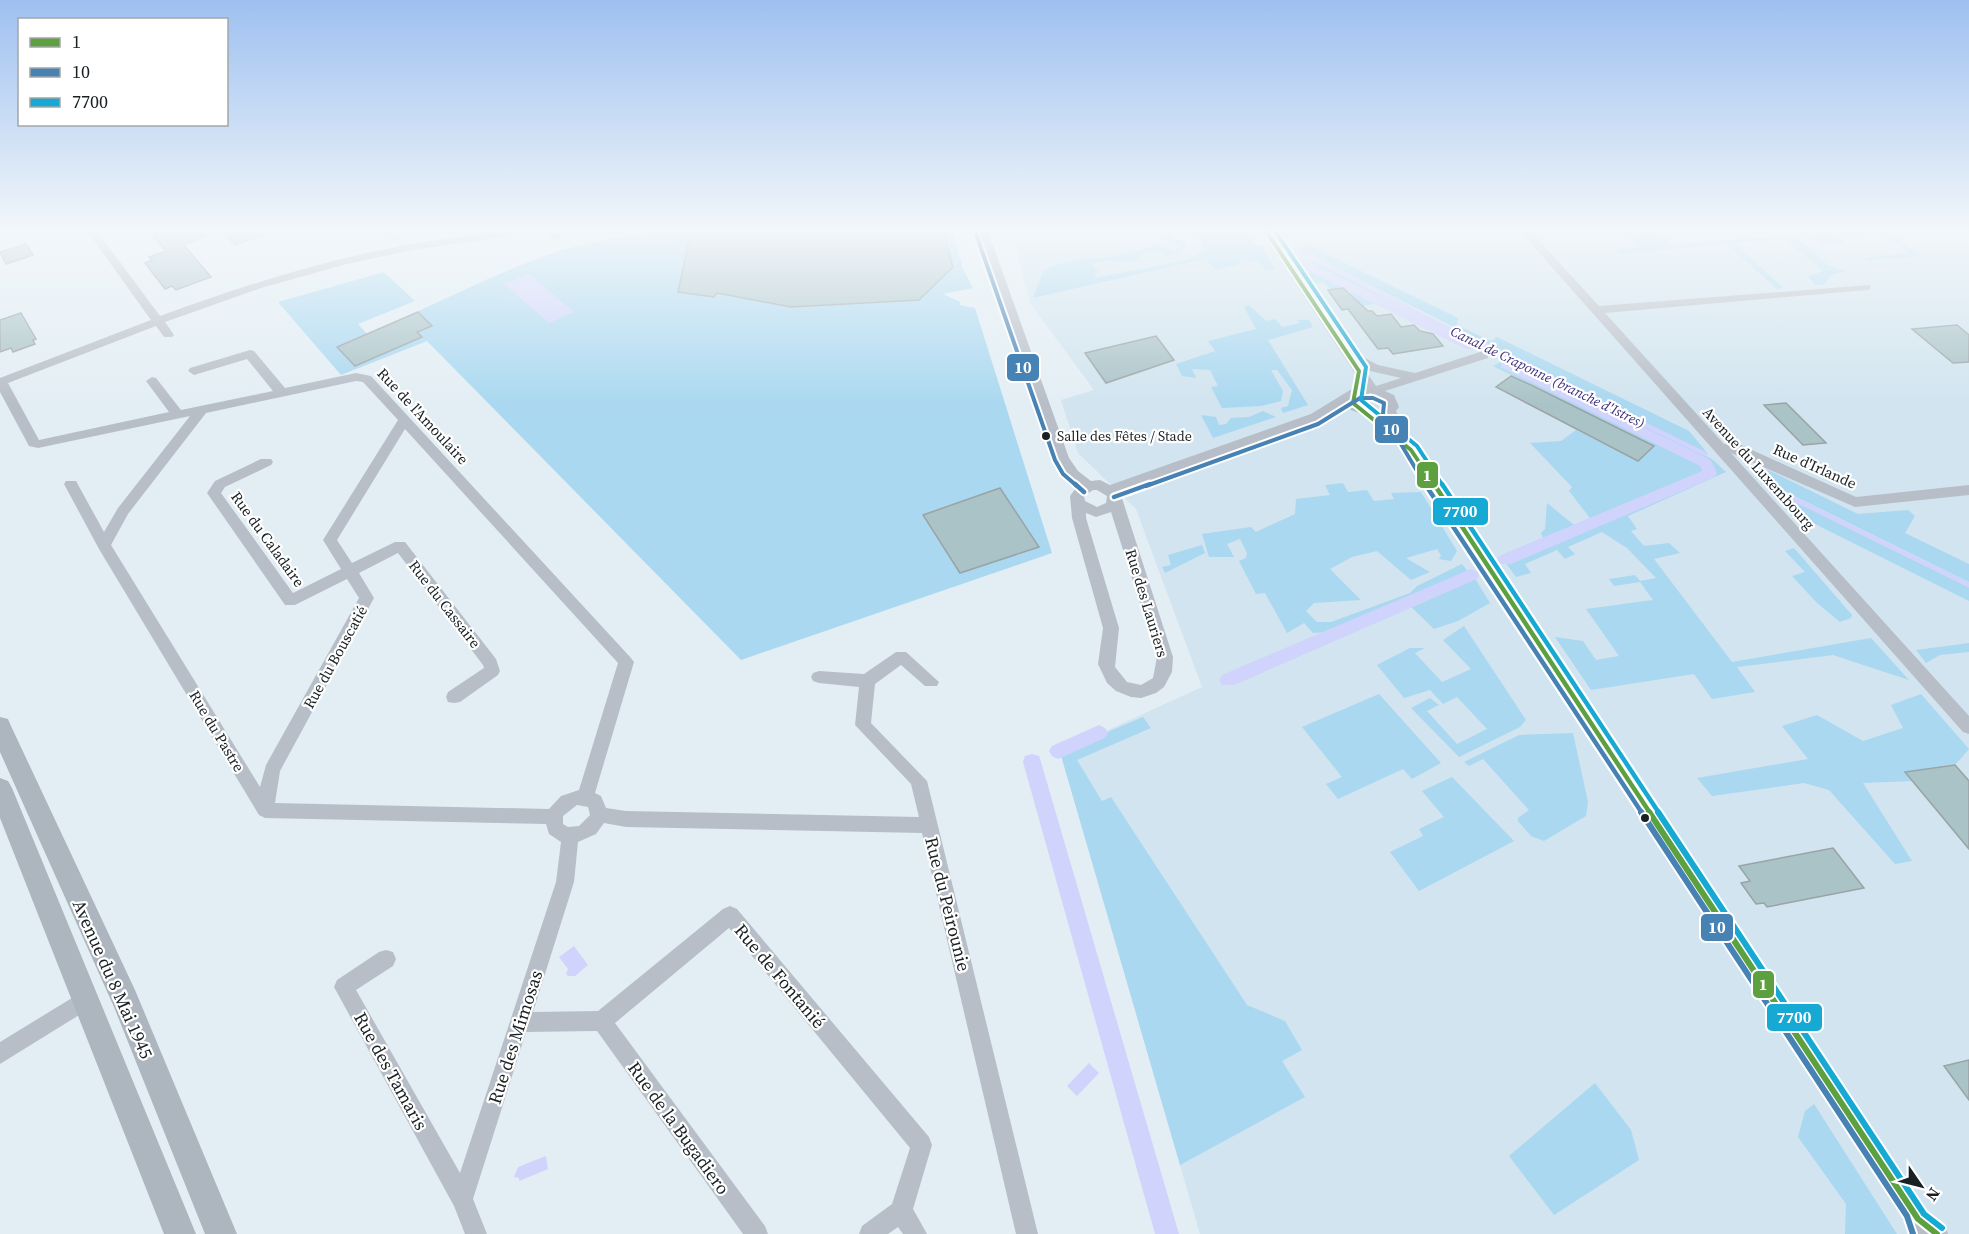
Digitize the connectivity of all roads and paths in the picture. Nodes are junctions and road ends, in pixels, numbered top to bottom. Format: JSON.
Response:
{"nodes":[{"id":1,"x":134,"y":289,"type":"edge"},
{"id":2,"x":251,"y":289,"type":"edge"},
{"id":3,"x":1004,"y":289,"type":"edge"},
{"id":4,"x":1304,"y":289,"type":"edge"},
{"id":5,"x":1577,"y":289,"type":"edge"},
{"id":6,"x":1847,"y":289,"type":"edge"},
{"id":7,"x":1597,"y":310,"type":"junction"},
{"id":8,"x":159,"y":322,"type":"junction"},
{"id":9,"x":168,"y":335,"type":"dead end"},
{"id":10,"x":1346,"y":351,"type":"junction"},
{"id":11,"x":1484,"y":354,"type":"dead end"},
{"id":12,"x":194,"y":371,"type":"dead end"},
{"id":13,"x":1359,"y":371,"type":"junction"},
{"id":14,"x":1426,"y":376,"type":"junction"},
{"id":15,"x":152,"y":381,"type":"dead end"},
{"id":16,"x":0,"y":382,"type":"edge"},
{"id":17,"x":1373,"y":390,"type":"junction"},
{"id":18,"x":282,"y":393,"type":"junction"},
{"id":19,"x":1353,"y":395,"type":"junction"},
{"id":20,"x":1390,"y":405,"type":"junction"},
{"id":21,"x":201,"y":411,"type":"junction"},
{"id":22,"x":1366,"y":413,"type":"junction"},
{"id":23,"x":178,"y":415,"type":"junction"},
{"id":24,"x":1315,"y":417,"type":"junction"},
{"id":25,"x":405,"y":419,"type":"junction"},
{"id":26,"x":1720,"y":449,"type":"junction"},
{"id":27,"x":1411,"y":450,"type":"junction"},
{"id":28,"x":266,"y":462,"type":"dead end"},
{"id":29,"x":71,"y":484,"type":"dead end"},
{"id":30,"x":1088,"y":486,"type":"junction"},
{"id":31,"x":1969,"y":490,"type":"edge"},
{"id":32,"x":1113,"y":496,"type":"junction"},
{"id":33,"x":1079,"y":504,"type":"junction"},
{"id":34,"x":104,"y":545,"type":"junction"},
{"id":35,"x":351,"y":571,"type":"junction"},
{"id":36,"x":819,"y":677,"type":"dead end"},
{"id":37,"x":867,"y":681,"type":"junction"},
{"id":38,"x":931,"y":682,"type":"dead end"},
{"id":39,"x":454,"y":697,"type":"dead end"},
{"id":40,"x":0,"y":726,"type":"edge"},
{"id":41,"x":1969,"y":727,"type":"edge"},
{"id":42,"x":0,"y":788,"type":"edge"},
{"id":43,"x":585,"y":797,"type":"junction"},
{"id":44,"x":265,"y":810,"type":"junction"},
{"id":45,"x":599,"y":815,"type":"junction"},
{"id":46,"x":554,"y":817,"type":"junction"},
{"id":47,"x":928,"y":825,"type":"junction"},
{"id":48,"x":570,"y":836,"type":"junction"},
{"id":49,"x":386,"y":959,"type":"dead end"},
{"id":50,"x":86,"y":1000,"type":"junction"},
{"id":51,"x":602,"y":1021,"type":"junction"},
{"id":52,"x":520,"y":1022,"type":"junction"},
{"id":53,"x":0,"y":1054,"type":"edge"},
{"id":54,"x":462,"y":1199,"type":"junction"},
{"id":55,"x":901,"y":1211,"type":"junction"},
{"id":56,"x":1919,"y":1227,"type":"edge"},
{"id":57,"x":180,"y":1234,"type":"edge"},
{"id":58,"x":221,"y":1234,"type":"edge"},
{"id":59,"x":476,"y":1234,"type":"edge"},
{"id":60,"x":757,"y":1234,"type":"edge"},
{"id":61,"x":870,"y":1234,"type":"edge"},
{"id":62,"x":916,"y":1234,"type":"edge"},
{"id":63,"x":1027,"y":1234,"type":"edge"},
{"id":64,"x":1937,"y":1234,"type":"edge"}],
"edges":[{"from":1,"to":8,"type":"street"},
{"from":2,"to":8,"type":"street"},
{"from":3,"to":30,"type":"street"},
{"from":4,"to":10,"type":"street"},
{"from":5,"to":7,"type":"street","name":"Avenue du Luxembourg"},
{"from":6,"to":7,"type":"street"},
{"from":7,"to":26,"type":"street","name":"Avenue du Luxembourg"},
{"from":8,"to":9,"type":"street"},
{"from":8,"to":16,"type":"street"},
{"from":10,"to":13,"type":"street"},
{"from":10,"to":14,"type":"street"},
{"from":11,"to":14,"type":"street"},
{"from":12,"to":18,"type":"street"},
{"from":13,"to":17,"type":"street"},
{"from":13,"to":19,"type":"street"},
{"from":14,"to":17,"type":"street"},
{"from":14,"to":20,"type":"street"},
{"from":15,"to":23,"type":"street"},
{"from":16,"to":23,"type":"street","name":"Rue de l'Amoulaire"},
{"from":17,"to":19,"type":"street"},
{"from":17,"to":20,"type":"street"},
{"from":18,"to":21,"type":"street","name":"Rue de l'Amoulaire"},
{"from":18,"to":25,"type":"street","name":"Rue de l'Amoulaire"},
{"from":19,"to":22,"type":"street"},
{"from":19,"to":24,"type":"street"},
{"from":20,"to":22,"type":"street"},
{"from":20,"to":27,"type":"street"},
{"from":21,"to":23,"type":"street","name":"Rue de l'Amoulaire"},
{"from":21,"to":34,"type":"street"},
{"from":22,"to":24,"type":"street"},
{"from":22,"to":27,"type":"street"},
{"from":24,"to":32,"type":"street"},
{"from":25,"to":35,"type":"street","name":"Rue du Bouscatié"},
{"from":25,"to":43,"type":"street","name":"Rue de l'Amoulaire"},
{"from":26,"to":31,"type":"street","name":"Rue d'Irlande"},
{"from":26,"to":41,"type":"street","name":"Avenue du Luxembourg"},
{"from":27,"to":56,"type":"street"},
{"from":28,"to":35,"type":"street","name":"Rue du Caladaire"},
{"from":29,"to":34,"type":"street","name":"Rue du Pastre"},
{"from":30,"to":32,"type":"street"},
{"from":30,"to":33,"type":"street"},
{"from":32,"to":33,"type":"street"},
{"from":32,"to":33,"type":"street","name":"Rue des Lauriers"},
{"from":34,"to":44,"type":"street","name":"Rue du Pastre"},
{"from":35,"to":39,"type":"street","name":"Rue du Cassaire"},
{"from":35,"to":44,"type":"street","name":"Rue du Bouscatié"},
{"from":36,"to":37,"type":"street"},
{"from":37,"to":38,"type":"street"},
{"from":37,"to":47,"type":"street"},
{"from":40,"to":58,"type":"main road","name":"Avenue du 8 Mai 1945"},
{"from":42,"to":50,"type":"main road","name":"Avenue du 8 Mai 1945"},
{"from":43,"to":45,"type":"street"},
{"from":43,"to":46,"type":"street"},
{"from":44,"to":46,"type":"street"},
{"from":45,"to":47,"type":"street","name":"Rue du Peirounie"},
{"from":45,"to":48,"type":"street"},
{"from":46,"to":48,"type":"street"},
{"from":47,"to":63,"type":"street","name":"Rue du Peirounie"},
{"from":48,"to":52,"type":"street","name":"Rue des Mimosas"},
{"from":49,"to":54,"type":"street","name":"Rue des Tamaris"},
{"from":50,"to":53,"type":"street"},
{"from":50,"to":57,"type":"main road","name":"Avenue du 8 Mai 1945"},
{"from":51,"to":52,"type":"street"},
{"from":51,"to":55,"type":"street","name":"Rue de Fontanié"},
{"from":51,"to":60,"type":"street","name":"Rue de la Bugadiero"},
{"from":52,"to":54,"type":"street","name":"Rue des Mimosas"},
{"from":54,"to":59,"type":"street"},
{"from":55,"to":61,"type":"street"},
{"from":55,"to":62,"type":"street"},
{"from":56,"to":64,"type":"street"}]}
